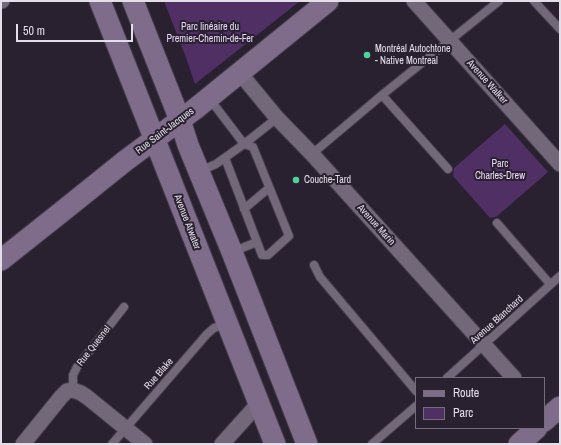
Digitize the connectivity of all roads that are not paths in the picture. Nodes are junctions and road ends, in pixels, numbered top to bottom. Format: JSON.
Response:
{"nodes":[{"id":1,"x":100,"y":1,"type":"edge"},
{"id":2,"x":133,"y":1,"type":"edge"},
{"id":3,"x":328,"y":1,"type":"edge"},
{"id":4,"x":414,"y":1,"type":"edge"},
{"id":5,"x":500,"y":1,"type":"edge"},
{"id":6,"x":534,"y":1,"type":"edge"},
{"id":7,"x":560,"y":30,"type":"edge"},
{"id":8,"x":449,"y":40,"type":"junction"},
{"id":9,"x":239,"y":72,"type":"junction"},
{"id":10,"x":382,"y":95,"type":"junction"},
{"id":11,"x":209,"y":97,"type":"junction"},
{"id":12,"x":277,"y":118,"type":"junction"},
{"id":13,"x":180,"y":120,"type":"junction"},
{"id":14,"x":154,"y":139,"type":"junction"},
{"id":15,"x":244,"y":144,"type":"junction"},
{"id":16,"x":312,"y":154,"type":"junction"},
{"id":17,"x":225,"y":158,"type":"junction"},
{"id":18,"x":560,"y":164,"type":"edge"},
{"id":19,"x":448,"y":169,"type":"dead end"},
{"id":20,"x":200,"y":171,"type":"junction"},
{"id":21,"x":270,"y":188,"type":"junction"},
{"id":22,"x":244,"y":209,"type":"junction"},
{"id":23,"x":497,"y":224,"type":"dead end"},
{"id":24,"x":257,"y":242,"type":"junction"},
{"id":25,"x":232,"y":252,"type":"junction"},
{"id":26,"x":1,"y":260,"type":"edge"},
{"id":27,"x":314,"y":265,"type":"dead end"},
{"id":28,"x":560,"y":276,"type":"edge"},
{"id":29,"x":550,"y":284,"type":"junction"},
{"id":30,"x":124,"y":306,"type":"dead end"},
{"id":31,"x":227,"y":323,"type":"junction"},
{"id":32,"x":484,"y":345,"type":"junction"},
{"id":33,"x":448,"y":377,"type":"edge"},
{"id":34,"x":513,"y":377,"type":"edge"},
{"id":35,"x":73,"y":390,"type":"junction"},
{"id":36,"x":415,"y":390,"type":"edge"},
{"id":37,"x":258,"y":404,"type":"junction"},
{"id":38,"x":415,"y":407,"type":"edge"},
{"id":39,"x":125,"y":428,"type":"junction"},
{"id":40,"x":535,"y":429,"type":"edge"},
{"id":41,"x":23,"y":444,"type":"edge"},
{"id":42,"x":112,"y":444,"type":"edge"},
{"id":43,"x":145,"y":444,"type":"edge"},
{"id":44,"x":222,"y":444,"type":"edge"},
{"id":45,"x":275,"y":444,"type":"edge"},
{"id":46,"x":307,"y":444,"type":"edge"},
{"id":47,"x":372,"y":444,"type":"edge"},
{"id":48,"x":519,"y":444,"type":"edge"}],
"edges":[{"from":1,"to":14,"type":"main road","name":"Avenue Atwater"},
{"from":2,"to":13,"type":"main road"},
{"from":3,"to":9,"type":"main road","name":"Rue Saint-Jacques"},
{"from":4,"to":8,"type":"street","name":"Avenue Walker"},
{"from":5,"to":8,"type":"lane"},
{"from":6,"to":7,"type":"lane"},
{"from":8,"to":10,"type":"lane"},
{"from":8,"to":18,"type":"street","name":"Avenue Walker"},
{"from":9,"to":11,"type":"main road","name":"Rue Saint-Jacques"},
{"from":9,"to":12,"type":"street","name":"Avenue Marin"},
{"from":10,"to":16,"type":"lane"},
{"from":10,"to":19,"type":"lane"},
{"from":11,"to":13,"type":"main road","name":"Rue Saint-Jacques"},
{"from":11,"to":15,"type":"lane"},
{"from":12,"to":15,"type":"lane"},
{"from":12,"to":16,"type":"street","name":"Avenue Marin"},
{"from":13,"to":14,"type":"main road","name":"Rue Saint-Jacques"},
{"from":13,"to":20,"type":"main road"},
{"from":14,"to":26,"type":"main road","name":"Rue Saint-Jacques"},
{"from":14,"to":31,"type":"main road","name":"Avenue Atwater"},
{"from":15,"to":17,"type":"lane"},
{"from":15,"to":21,"type":"lane"},
{"from":16,"to":32,"type":"street","name":"Avenue Marin"},
{"from":17,"to":20,"type":"lane"},
{"from":17,"to":22,"type":"lane"},
{"from":20,"to":25,"type":"main road"},
{"from":21,"to":22,"type":"lane"},
{"from":21,"to":24,"type":"lane"},
{"from":22,"to":24,"type":"lane"},
{"from":23,"to":29,"type":"lane"},
{"from":24,"to":25,"type":"lane"},
{"from":25,"to":46,"type":"main road"},
{"from":27,"to":36,"type":"lane"},
{"from":28,"to":29,"type":"lane","name":"Avenue Blanchard"},
{"from":29,"to":32,"type":"lane","name":"Avenue Blanchard"},
{"from":30,"to":35,"type":"lane","name":"Rue Quesnel"},
{"from":31,"to":37,"type":"main road","name":"Avenue Atwater"},
{"from":31,"to":39,"type":"lane","name":"Rue Blake"},
{"from":32,"to":33,"type":"lane","name":"Avenue Blanchard"},
{"from":32,"to":34,"type":"street","name":"Avenue Marin"},
{"from":35,"to":39,"type":"street"},
{"from":35,"to":41,"type":"street"},
{"from":37,"to":44,"type":"street"},
{"from":37,"to":45,"type":"main road","name":"Avenue Atwater"},
{"from":38,"to":47,"type":"lane"},
{"from":39,"to":42,"type":"lane","name":"Rue Blake"},
{"from":39,"to":43,"type":"street"},
{"from":40,"to":48,"type":"main road"}]}
